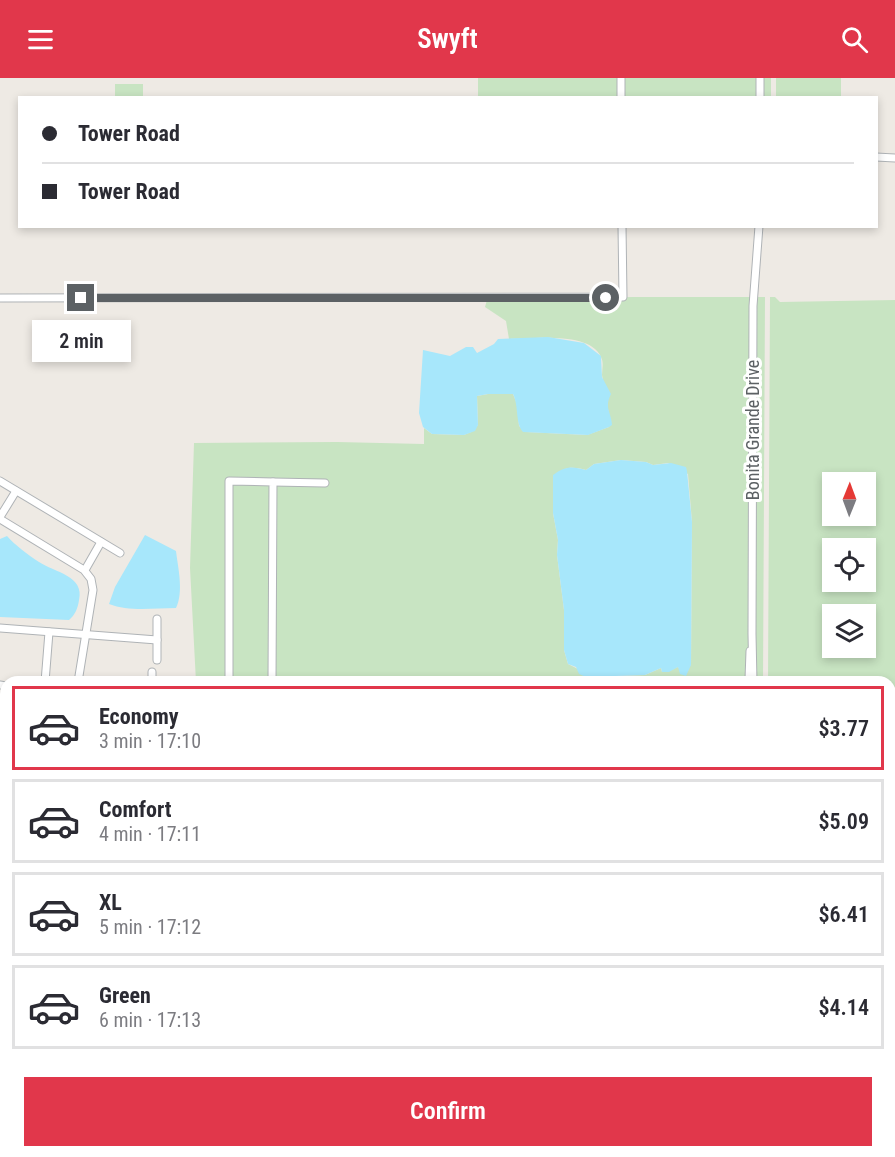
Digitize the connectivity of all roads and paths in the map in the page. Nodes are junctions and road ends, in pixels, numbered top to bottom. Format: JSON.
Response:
{"nodes":[{"id":1,"x":621,"y":78,"type":"edge"},
{"id":2,"x":760,"y":78,"type":"edge"},
{"id":3,"x":621,"y":96,"type":"edge"},
{"id":4,"x":760,"y":96,"type":"edge"},
{"id":5,"x":878,"y":157,"type":"edge"},
{"id":6,"x":895,"y":158,"type":"edge"},
{"id":7,"x":622,"y":228,"type":"edge"},
{"id":8,"x":759,"y":228,"type":"edge"},
{"id":9,"x":0,"y":298,"type":"edge"},
{"id":10,"x":0,"y":481,"type":"edge"},
{"id":11,"x":273,"y":482,"type":"junction"},
{"id":12,"x":325,"y":483,"type":"dead end"},
{"id":13,"x":16,"y":490,"type":"junction"},
{"id":14,"x":0,"y":518,"type":"edge"},
{"id":15,"x":102,"y":542,"type":"junction"},
{"id":16,"x":120,"y":554,"type":"dead end"},
{"id":17,"x":85,"y":570,"type":"junction"},
{"id":18,"x":157,"y":619,"type":"dead end"},
{"id":19,"x":0,"y":628,"type":"edge"},
{"id":20,"x":49,"y":632,"type":"junction"},
{"id":21,"x":752,"y":634,"type":"junction"},
{"id":22,"x":86,"y":635,"type":"junction"},
{"id":23,"x":157,"y":640,"type":"junction"},
{"id":24,"x":157,"y":660,"type":"dead end"},
{"id":25,"x":152,"y":672,"type":"dead end"},
{"id":26,"x":45,"y":676,"type":"edge"},
{"id":27,"x":79,"y":676,"type":"edge"},
{"id":28,"x":152,"y":676,"type":"edge"},
{"id":29,"x":229,"y":676,"type":"edge"},
{"id":30,"x":272,"y":676,"type":"edge"},
{"id":31,"x":749,"y":676,"type":"edge"},
{"id":32,"x":753,"y":676,"type":"edge"}],
"edges":[{"from":1,"to":3,"type":"street"},
{"from":2,"to":4,"type":"street"},
{"from":5,"to":6,"type":"street"},
{"from":7,"to":9,"type":"street"},
{"from":8,"to":21,"type":"street","name":"Bonita Grande Drive"},
{"from":10,"to":13,"type":"street"},
{"from":11,"to":12,"type":"street"},
{"from":11,"to":29,"type":"street"},
{"from":11,"to":30,"type":"street"},
{"from":13,"to":14,"type":"street"},
{"from":13,"to":15,"type":"street"},
{"from":14,"to":17,"type":"street"},
{"from":15,"to":16,"type":"street"},
{"from":15,"to":17,"type":"street"},
{"from":17,"to":22,"type":"street"},
{"from":18,"to":23,"type":"street"},
{"from":19,"to":20,"type":"street"},
{"from":20,"to":22,"type":"street"},
{"from":20,"to":26,"type":"street"},
{"from":21,"to":31,"type":"street","name":"Bonita Grande Drive"},
{"from":21,"to":32,"type":"street","name":"Bonita Grande Drive"},
{"from":22,"to":23,"type":"street"},
{"from":22,"to":27,"type":"street"},
{"from":23,"to":24,"type":"street"},
{"from":25,"to":28,"type":"street"}]}
